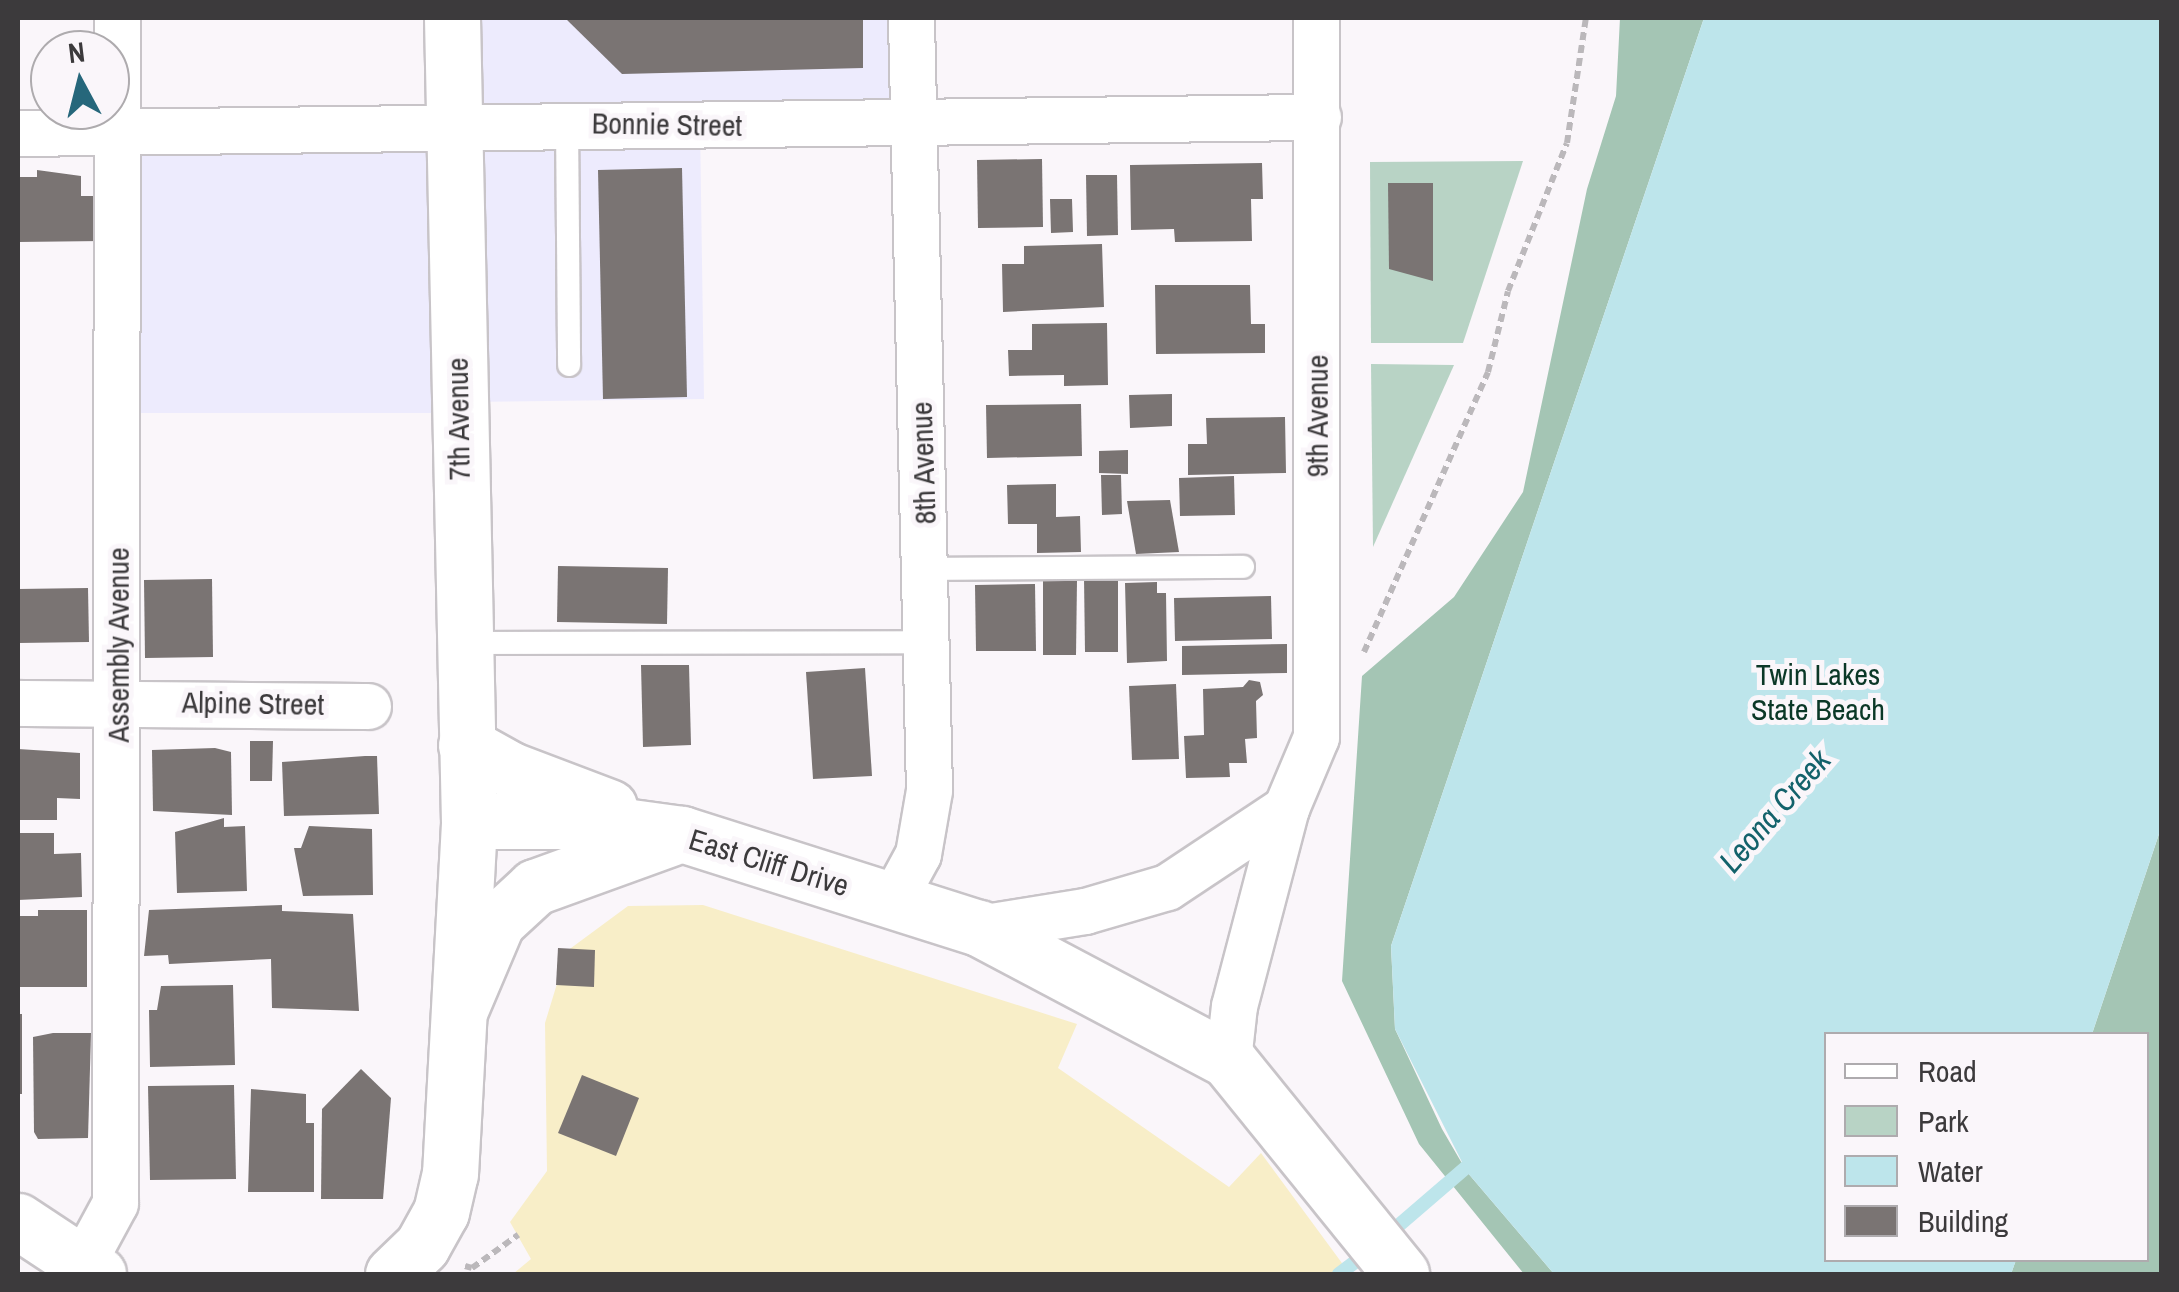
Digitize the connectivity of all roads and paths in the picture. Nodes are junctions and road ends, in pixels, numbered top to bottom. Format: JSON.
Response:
{"nodes":[{"id":1,"x":117,"y":18,"type":"edge"},
{"id":2,"x":452,"y":18,"type":"edge"},
{"id":3,"x":911,"y":18,"type":"edge"},
{"id":4,"x":1316,"y":18,"type":"edge"},
{"id":5,"x":1586,"y":18,"type":"edge"},
{"id":6,"x":1318,"y":117,"type":"junction"},
{"id":7,"x":567,"y":122,"type":"junction"},
{"id":8,"x":451,"y":123,"type":"junction"},
{"id":9,"x":912,"y":126,"type":"junction"},
{"id":10,"x":18,"y":132,"type":"edge"},
{"id":11,"x":118,"y":134,"type":"junction"},
{"id":12,"x":570,"y":365,"type":"dead end"},
{"id":13,"x":1243,"y":568,"type":"dead end"},
{"id":14,"x":926,"y":569,"type":"junction"},
{"id":15,"x":926,"y":642,"type":"junction"},
{"id":16,"x":464,"y":643,"type":"junction"},
{"id":17,"x":1316,"y":667,"type":"junction"},
{"id":18,"x":118,"y":700,"type":"junction"},
{"id":19,"x":18,"y":703,"type":"edge"},
{"id":20,"x":368,"y":706,"type":"dead end"},
{"id":21,"x":466,"y":744,"type":"junction"},
{"id":22,"x":1286,"y":808,"type":"junction"},
{"id":23,"x":468,"y":820,"type":"junction"},
{"id":24,"x":682,"y":834,"type":"junction"},
{"id":25,"x":892,"y":900,"type":"junction"},
{"id":26,"x":979,"y":928,"type":"junction"},
{"id":27,"x":461,"y":1007,"type":"junction"},
{"id":28,"x":1228,"y":1060,"type":"junction"},
{"id":29,"x":18,"y":1220,"type":"edge"},
{"id":30,"x":518,"y":1235,"type":"dead end"},
{"id":31,"x":485,"y":1255,"type":"dead end"},
{"id":32,"x":90,"y":1270,"type":"edge"},
{"id":33,"x":393,"y":1274,"type":"edge"},
{"id":34,"x":1400,"y":1274,"type":"edge"}],
"edges":[{"from":1,"to":11,"type":"street","name":"Assembly Avenue"},
{"from":2,"to":8,"type":"main road","name":"7th Avenue"},
{"from":3,"to":9,"type":"street","name":"8th Avenue"},
{"from":4,"to":6,"type":"street","name":"9th Avenue"},
{"from":5,"to":17,"type":"path"},
{"from":6,"to":9,"type":"street","name":"Bonnie Street"},
{"from":6,"to":17,"type":"street","name":"9th Avenue"},
{"from":7,"to":8,"type":"street","name":"Bonnie Street"},
{"from":7,"to":9,"type":"street","name":"Bonnie Street"},
{"from":7,"to":12,"type":"lane"},
{"from":8,"to":11,"type":"street","name":"Bonnie Street"},
{"from":8,"to":16,"type":"main road","name":"7th Avenue"},
{"from":9,"to":14,"type":"street","name":"8th Avenue"},
{"from":10,"to":11,"type":"street","name":"Bonnie Street"},
{"from":11,"to":18,"type":"street","name":"Assembly Avenue"},
{"from":13,"to":14,"type":"lane"},
{"from":14,"to":15,"type":"street","name":"8th Avenue"},
{"from":15,"to":16,"type":"lane"},
{"from":15,"to":25,"type":"street","name":"8th Avenue"},
{"from":16,"to":21,"type":"main road","name":"7th Avenue"},
{"from":17,"to":22,"type":"street","name":"9th Avenue"},
{"from":18,"to":19,"type":"street","name":"Alpine Street"},
{"from":18,"to":20,"type":"street","name":"Alpine Street"},
{"from":18,"to":32,"type":"street","name":"Assembly Avenue"},
{"from":21,"to":23,"type":"main road","name":"7th Avenue"},
{"from":21,"to":24,"type":"main road"},
{"from":22,"to":26,"type":"street"},
{"from":22,"to":28,"type":"street","name":"9th Avenue"},
{"from":23,"to":24,"type":"main road","name":"East Cliff Drive"},
{"from":23,"to":27,"type":"main road"},
{"from":24,"to":25,"type":"main road","name":"East Cliff Drive"},
{"from":24,"to":27,"type":"main road"},
{"from":25,"to":26,"type":"main road","name":"East Cliff Drive"},
{"from":26,"to":28,"type":"main road","name":"East Cliff Drive"},
{"from":27,"to":33,"type":"main road"},
{"from":28,"to":34,"type":"main road","name":"East Cliff Drive"},
{"from":29,"to":32,"type":"main road"},
{"from":30,"to":31,"type":"path"}]}
